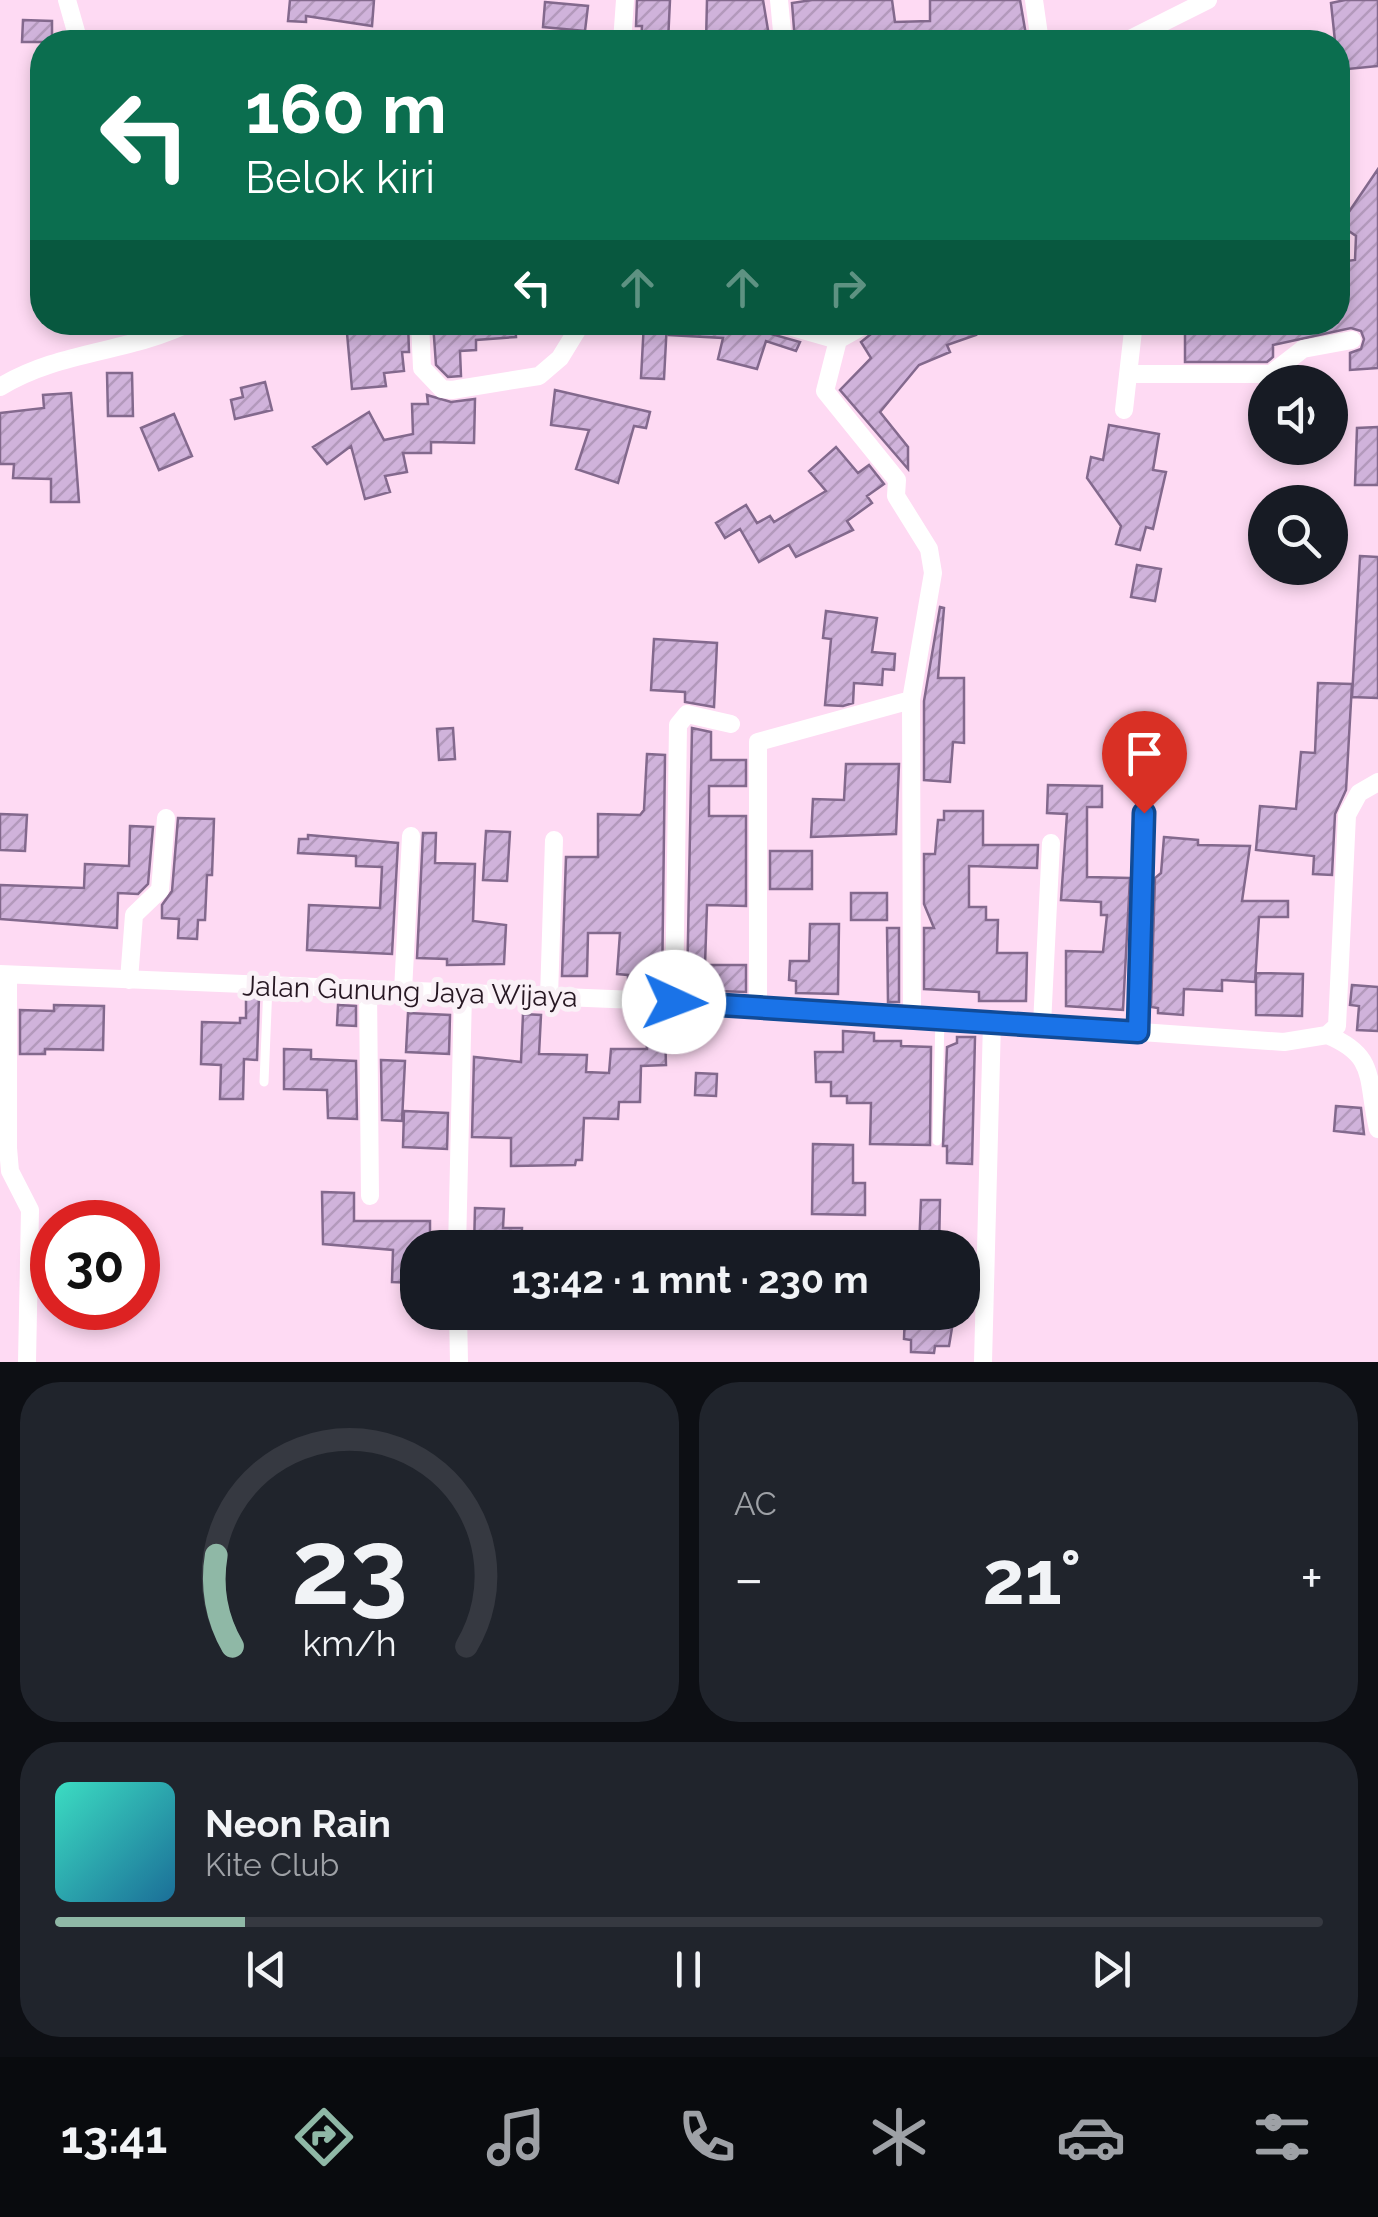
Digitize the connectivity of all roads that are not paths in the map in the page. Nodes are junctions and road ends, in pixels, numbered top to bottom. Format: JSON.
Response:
{"nodes":[{"id":1,"x":66,"y":0,"type":"edge"},
{"id":2,"x":625,"y":0,"type":"edge"},
{"id":3,"x":778,"y":0,"type":"edge"},
{"id":4,"x":1034,"y":0,"type":"edge"},
{"id":5,"x":1208,"y":0,"type":"edge"},
{"id":6,"x":76,"y":30,"type":"edge"},
{"id":7,"x":623,"y":30,"type":"edge"},
{"id":8,"x":782,"y":30,"type":"edge"},
{"id":9,"x":1038,"y":30,"type":"edge"},
{"id":10,"x":1149,"y":30,"type":"edge"},
{"id":11,"x":158,"y":335,"type":"edge"},
{"id":12,"x":421,"y":335,"type":"edge"},
{"id":13,"x":574,"y":335,"type":"edge"},
{"id":14,"x":820,"y":335,"type":"edge"},
{"id":15,"x":847,"y":335,"type":"edge"},
{"id":16,"x":1132,"y":335,"type":"edge"},
{"id":17,"x":838,"y":340,"type":"junction"},
{"id":18,"x":1352,"y":340,"type":"dead end"},
{"id":19,"x":1128,"y":374,"type":"junction"},
{"id":20,"x":0,"y":387,"type":"edge"},
{"id":21,"x":1124,"y":410,"type":"dead end"},
{"id":22,"x":911,"y":700,"type":"junction"},
{"id":23,"x":731,"y":724,"type":"dead end"},
{"id":24,"x":1378,"y":782,"type":"edge"},
{"id":25,"x":1144,"y":813,"type":"dead end"},
{"id":26,"x":166,"y":818,"type":"dead end"},
{"id":27,"x":411,"y":836,"type":"dead end"},
{"id":28,"x":554,"y":840,"type":"dead end"},
{"id":29,"x":1051,"y":843,"type":"dead end"},
{"id":30,"x":4,"y":975,"type":"edge"},
{"id":31,"x":129,"y":980,"type":"junction"},
{"id":32,"x":268,"y":985,"type":"junction"},
{"id":33,"x":368,"y":989,"type":"junction"},
{"id":34,"x":403,"y":990,"type":"junction"},
{"id":35,"x":462,"y":993,"type":"junction"},
{"id":36,"x":549,"y":996,"type":"junction"},
{"id":37,"x":674,"y":1002,"type":"junction"},
{"id":38,"x":758,"y":1005,"type":"junction"},
{"id":39,"x":912,"y":1016,"type":"junction"},
{"id":40,"x":940,"y":1018,"type":"junction"},
{"id":41,"x":992,"y":1022,"type":"junction"},
{"id":42,"x":1042,"y":1025,"type":"junction"},
{"id":43,"x":1138,"y":1032,"type":"junction"},
{"id":44,"x":1327,"y":1035,"type":"junction"},
{"id":45,"x":264,"y":1082,"type":"dead end"},
{"id":46,"x":1378,"y":1130,"type":"edge"},
{"id":47,"x":936,"y":1141,"type":"dead end"},
{"id":48,"x":370,"y":1196,"type":"dead end"},
{"id":49,"x":457,"y":1230,"type":"edge"},
{"id":50,"x":458,"y":1330,"type":"edge"},
{"id":51,"x":27,"y":1362,"type":"edge"},
{"id":52,"x":459,"y":1362,"type":"edge"},
{"id":53,"x":983,"y":1362,"type":"edge"}],
"edges":[{"from":1,"to":6,"type":"street"},
{"from":2,"to":7,"type":"street"},
{"from":3,"to":8,"type":"street"},
{"from":4,"to":9,"type":"street"},
{"from":5,"to":10,"type":"street"},
{"from":11,"to":20,"type":"street"},
{"from":12,"to":13,"type":"street"},
{"from":14,"to":17,"type":"street"},
{"from":15,"to":17,"type":"street"},
{"from":16,"to":19,"type":"street"},
{"from":17,"to":22,"type":"street"},
{"from":18,"to":19,"type":"street"},
{"from":19,"to":21,"type":"street"},
{"from":22,"to":38,"type":"street"},
{"from":22,"to":39,"type":"street"},
{"from":23,"to":37,"type":"street"},
{"from":24,"to":44,"type":"street"},
{"from":25,"to":43,"type":"street"},
{"from":26,"to":31,"type":"street"},
{"from":27,"to":34,"type":"street"},
{"from":28,"to":36,"type":"street"},
{"from":29,"to":42,"type":"street"},
{"from":30,"to":31,"type":"street","name":"Jalan Gunung Jaya Wijaya"},
{"from":30,"to":51,"type":"street"},
{"from":31,"to":32,"type":"street","name":"Jalan Gunung Jaya Wijaya"},
{"from":32,"to":33,"type":"street","name":"Jalan Gunung Jaya Wijaya"},
{"from":32,"to":45,"type":"lane"},
{"from":33,"to":34,"type":"street","name":"Jalan Gunung Jaya Wijaya"},
{"from":33,"to":48,"type":"street"},
{"from":34,"to":35,"type":"street","name":"Jalan Gunung Jaya Wijaya"},
{"from":35,"to":36,"type":"street","name":"Jalan Gunung Jaya Wijaya"},
{"from":35,"to":49,"type":"street"},
{"from":36,"to":37,"type":"street","name":"Jalan Gunung Jaya Wijaya"},
{"from":37,"to":38,"type":"street","name":"Jalan Gunung Jaya Wijaya"},
{"from":38,"to":39,"type":"street","name":"Jalan Gunung Jaya Wijaya"},
{"from":39,"to":40,"type":"street","name":"Jalan Gunung Jaya Wijaya"},
{"from":40,"to":41,"type":"street","name":"Jalan Gunung Jaya Wijaya"},
{"from":40,"to":47,"type":"lane"},
{"from":41,"to":42,"type":"street","name":"Jalan Gunung Jaya Wijaya"},
{"from":41,"to":53,"type":"street"},
{"from":42,"to":43,"type":"street","name":"Jalan Gunung Jaya Wijaya"},
{"from":43,"to":44,"type":"street","name":"Jalan Gunung Jaya Wijaya"},
{"from":44,"to":46,"type":"street"},
{"from":50,"to":52,"type":"street"}]}
